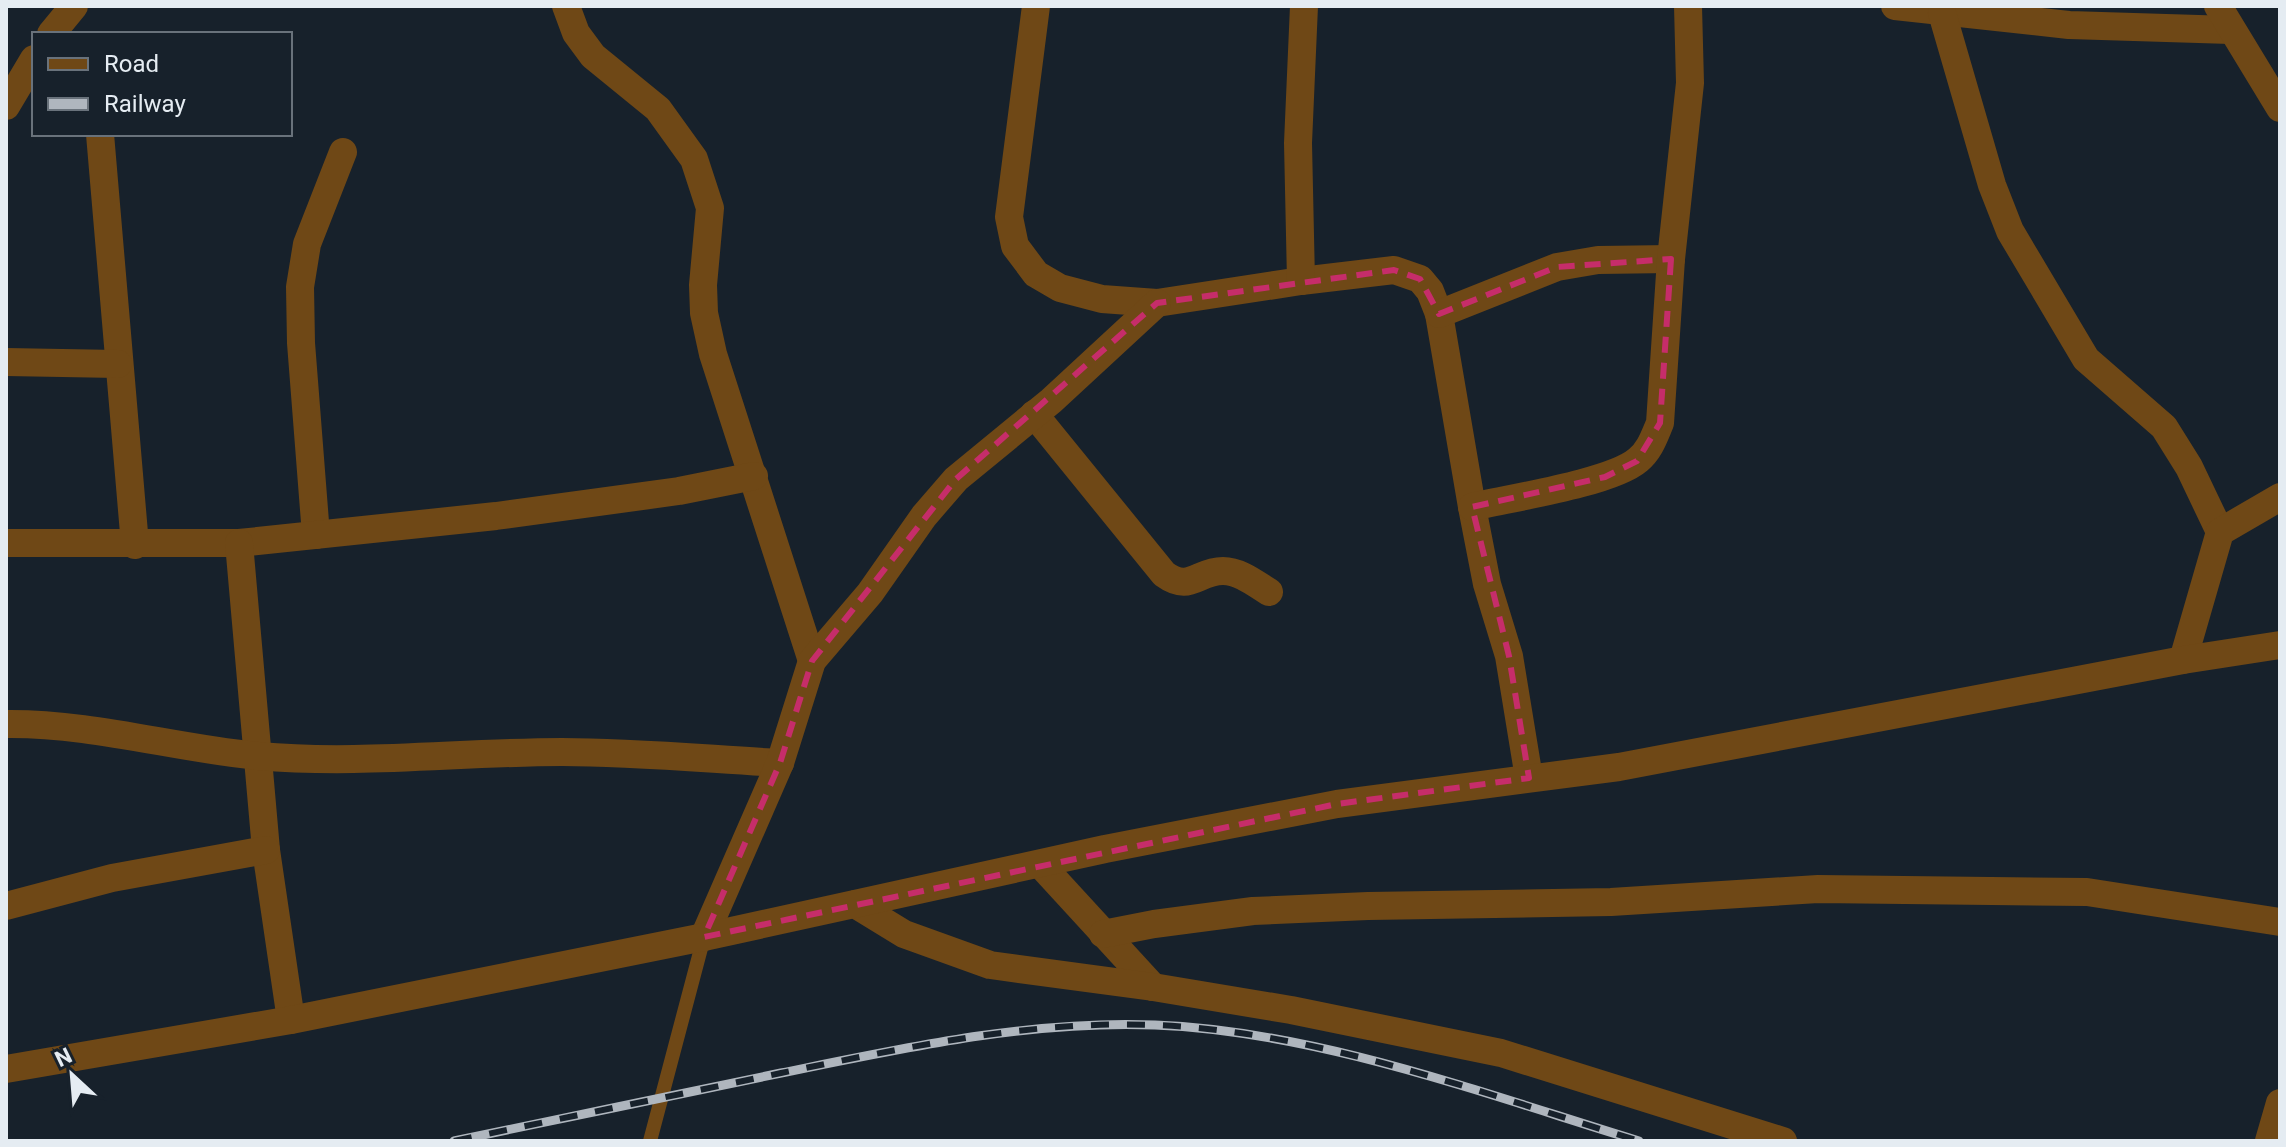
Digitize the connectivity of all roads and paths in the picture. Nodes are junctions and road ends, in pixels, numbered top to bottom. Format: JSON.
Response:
{"nodes":[{"id":1,"x":566,"y":6,"type":"edge"},
{"id":2,"x":1036,"y":6,"type":"edge"},
{"id":3,"x":1304,"y":6,"type":"edge"},
{"id":4,"x":1688,"y":6,"type":"edge"},
{"id":5,"x":1895,"y":6,"type":"edge"},
{"id":6,"x":1942,"y":13,"type":"junction"},
{"id":7,"x":2224,"y":18,"type":"edge"},
{"id":8,"x":32,"y":62,"type":"edge"},
{"id":9,"x":2271,"y":77,"type":"edge"},
{"id":10,"x":6,"y":106,"type":"edge"},
{"id":11,"x":2280,"y":108,"type":"edge"},
{"id":12,"x":100,"y":136,"type":"edge"},
{"id":13,"x":343,"y":152,"type":"dead end"},
{"id":14,"x":1671,"y":259,"type":"junction"},
{"id":15,"x":1301,"y":281,"type":"junction"},
{"id":16,"x":1157,"y":303,"type":"junction"},
{"id":17,"x":1439,"y":314,"type":"junction"},
{"id":18,"x":6,"y":362,"type":"edge"},
{"id":19,"x":118,"y":364,"type":"junction"},
{"id":20,"x":1034,"y":414,"type":"junction"},
{"id":21,"x":754,"y":476,"type":"junction"},
{"id":22,"x":2280,"y":497,"type":"edge"},
{"id":23,"x":1472,"y":507,"type":"junction"},
{"id":24,"x":2220,"y":532,"type":"junction"},
{"id":25,"x":316,"y":535,"type":"junction"},
{"id":26,"x":6,"y":543,"type":"edge"},
{"id":27,"x":239,"y":543,"type":"junction"},
{"id":28,"x":135,"y":545,"type":"junction"},
{"id":29,"x":1269,"y":592,"type":"dead end"},
{"id":30,"x":2280,"y":645,"type":"edge"},
{"id":31,"x":2183,"y":660,"type":"junction"},
{"id":32,"x":812,"y":661,"type":"junction"},
{"id":33,"x":6,"y":724,"type":"edge"},
{"id":34,"x":256,"y":756,"type":"junction"},
{"id":35,"x":780,"y":763,"type":"junction"},
{"id":36,"x":1529,"y":778,"type":"junction"},
{"id":37,"x":266,"y":850,"type":"junction"},
{"id":38,"x":1041,"y":865,"type":"junction"},
{"id":39,"x":855,"y":904,"type":"junction"},
{"id":40,"x":6,"y":906,"type":"edge"},
{"id":41,"x":2280,"y":922,"type":"edge"},
{"id":42,"x":1103,"y":934,"type":"junction"},
{"id":43,"x":704,"y":937,"type":"junction"},
{"id":44,"x":1153,"y":987,"type":"junction"},
{"id":45,"x":291,"y":1020,"type":"junction"},
{"id":46,"x":6,"y":1069,"type":"edge"},
{"id":47,"x":2280,"y":1103,"type":"edge"},
{"id":48,"x":650,"y":1141,"type":"edge"},
{"id":49,"x":1783,"y":1141,"type":"edge"},
{"id":50,"x":2269,"y":1141,"type":"edge"}],
"edges":[{"from":1,"to":21,"type":"street"},
{"from":2,"to":16,"type":"street"},
{"from":3,"to":15,"type":"street"},
{"from":4,"to":14,"type":"street"},
{"from":5,"to":6,"type":"street"},
{"from":6,"to":7,"type":"street"},
{"from":6,"to":24,"type":"street"},
{"from":7,"to":9,"type":"street"},
{"from":8,"to":10,"type":"street"},
{"from":9,"to":11,"type":"street"},
{"from":12,"to":19,"type":"street"},
{"from":13,"to":25,"type":"street"},
{"from":14,"to":17,"type":"street"},
{"from":14,"to":23,"type":"street"},
{"from":15,"to":16,"type":"street"},
{"from":15,"to":17,"type":"street"},
{"from":16,"to":20,"type":"street"},
{"from":17,"to":23,"type":"street"},
{"from":18,"to":19,"type":"street"},
{"from":19,"to":28,"type":"street"},
{"from":20,"to":29,"type":"street"},
{"from":20,"to":32,"type":"street"},
{"from":21,"to":25,"type":"street"},
{"from":21,"to":32,"type":"street"},
{"from":22,"to":24,"type":"street"},
{"from":23,"to":36,"type":"street"},
{"from":24,"to":31,"type":"street"},
{"from":25,"to":27,"type":"street"},
{"from":26,"to":28,"type":"street"},
{"from":27,"to":28,"type":"street"},
{"from":27,"to":34,"type":"street"},
{"from":30,"to":31,"type":"street"},
{"from":31,"to":36,"type":"street"},
{"from":32,"to":35,"type":"street"},
{"from":33,"to":34,"type":"street"},
{"from":34,"to":35,"type":"street"},
{"from":34,"to":37,"type":"street"},
{"from":35,"to":43,"type":"street"},
{"from":36,"to":38,"type":"street"},
{"from":37,"to":40,"type":"street"},
{"from":37,"to":45,"type":"street"},
{"from":38,"to":39,"type":"street"},
{"from":38,"to":42,"type":"street"},
{"from":39,"to":43,"type":"street"},
{"from":39,"to":44,"type":"street"},
{"from":41,"to":42,"type":"street"},
{"from":42,"to":44,"type":"street"},
{"from":43,"to":45,"type":"street"},
{"from":43,"to":48,"type":"lane"},
{"from":44,"to":49,"type":"street"},
{"from":45,"to":46,"type":"street"},
{"from":47,"to":50,"type":"street"}]}
